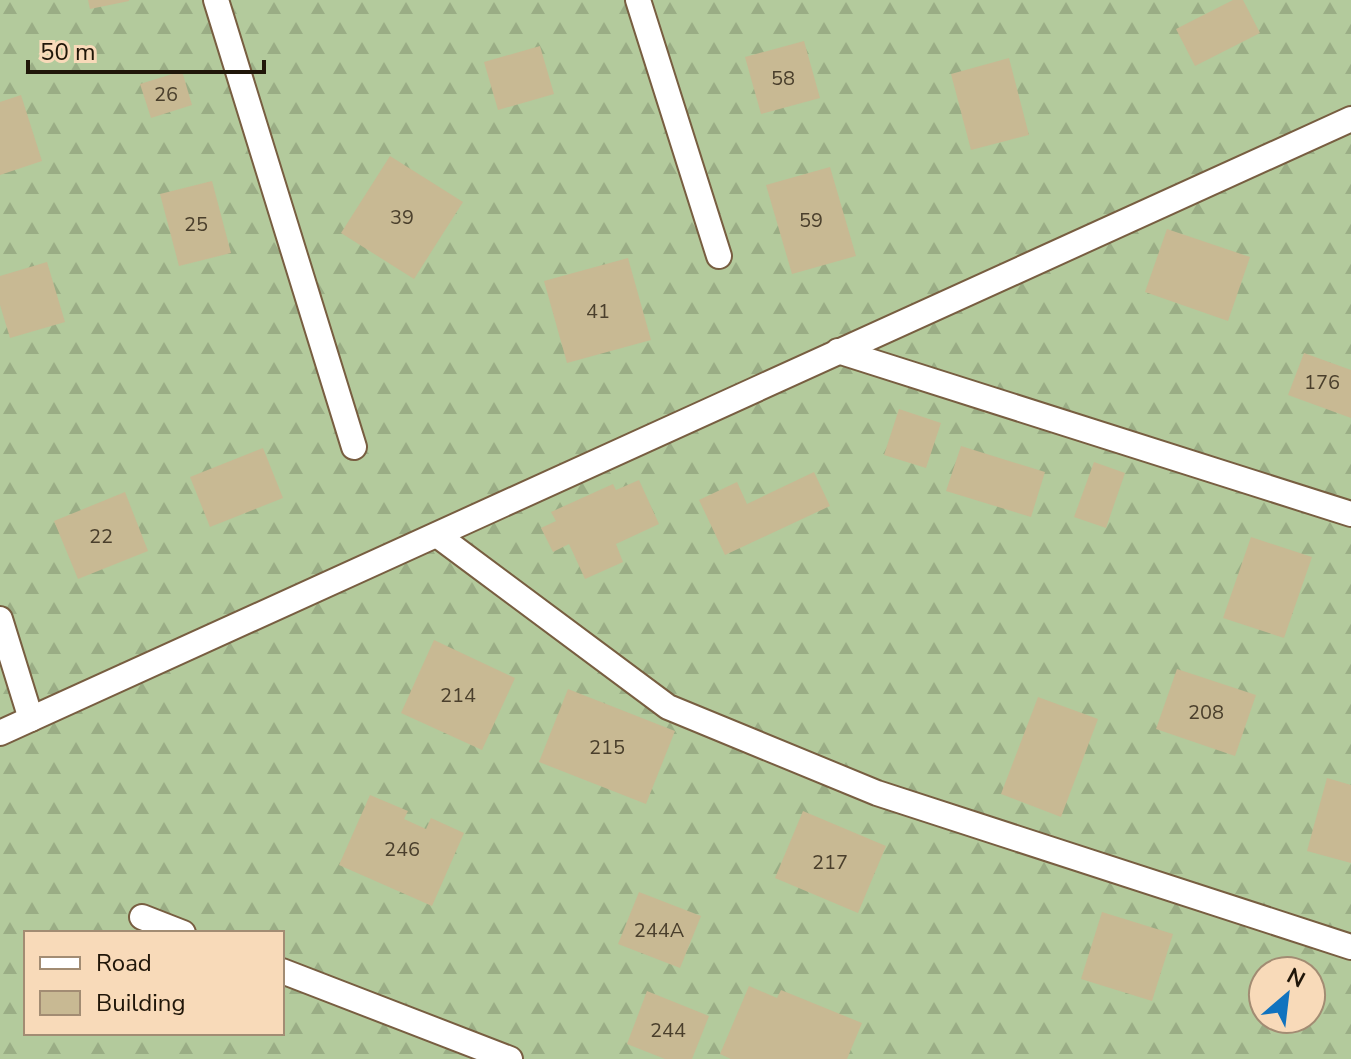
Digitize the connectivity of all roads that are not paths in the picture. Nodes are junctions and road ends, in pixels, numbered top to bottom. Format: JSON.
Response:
{"nodes":[{"id":1,"x":216,"y":0,"type":"edge"},
{"id":2,"x":638,"y":0,"type":"edge"},
{"id":3,"x":1351,"y":119,"type":"edge"},
{"id":4,"x":719,"y":256,"type":"dead end"},
{"id":5,"x":838,"y":351,"type":"junction"},
{"id":6,"x":354,"y":447,"type":"dead end"},
{"id":7,"x":1351,"y":514,"type":"edge"},
{"id":8,"x":437,"y":535,"type":"junction"},
{"id":9,"x":0,"y":619,"type":"edge"},
{"id":10,"x":31,"y":719,"type":"junction"},
{"id":11,"x":0,"y":733,"type":"edge"},
{"id":12,"x":142,"y":917,"type":"dead end"},
{"id":13,"x":178,"y":931,"type":"edge"},
{"id":14,"x":1351,"y":947,"type":"edge"},
{"id":15,"x":284,"y":972,"type":"edge"},
{"id":16,"x":510,"y":1059,"type":"edge"}],
"edges":[{"from":1,"to":6,"type":"street"},
{"from":2,"to":4,"type":"street"},
{"from":3,"to":5,"type":"street"},
{"from":5,"to":7,"type":"street"},
{"from":5,"to":8,"type":"street"},
{"from":8,"to":10,"type":"street"},
{"from":8,"to":14,"type":"street"},
{"from":9,"to":10,"type":"street"},
{"from":10,"to":11,"type":"street"},
{"from":12,"to":13,"type":"street"},
{"from":15,"to":16,"type":"street"}]}
